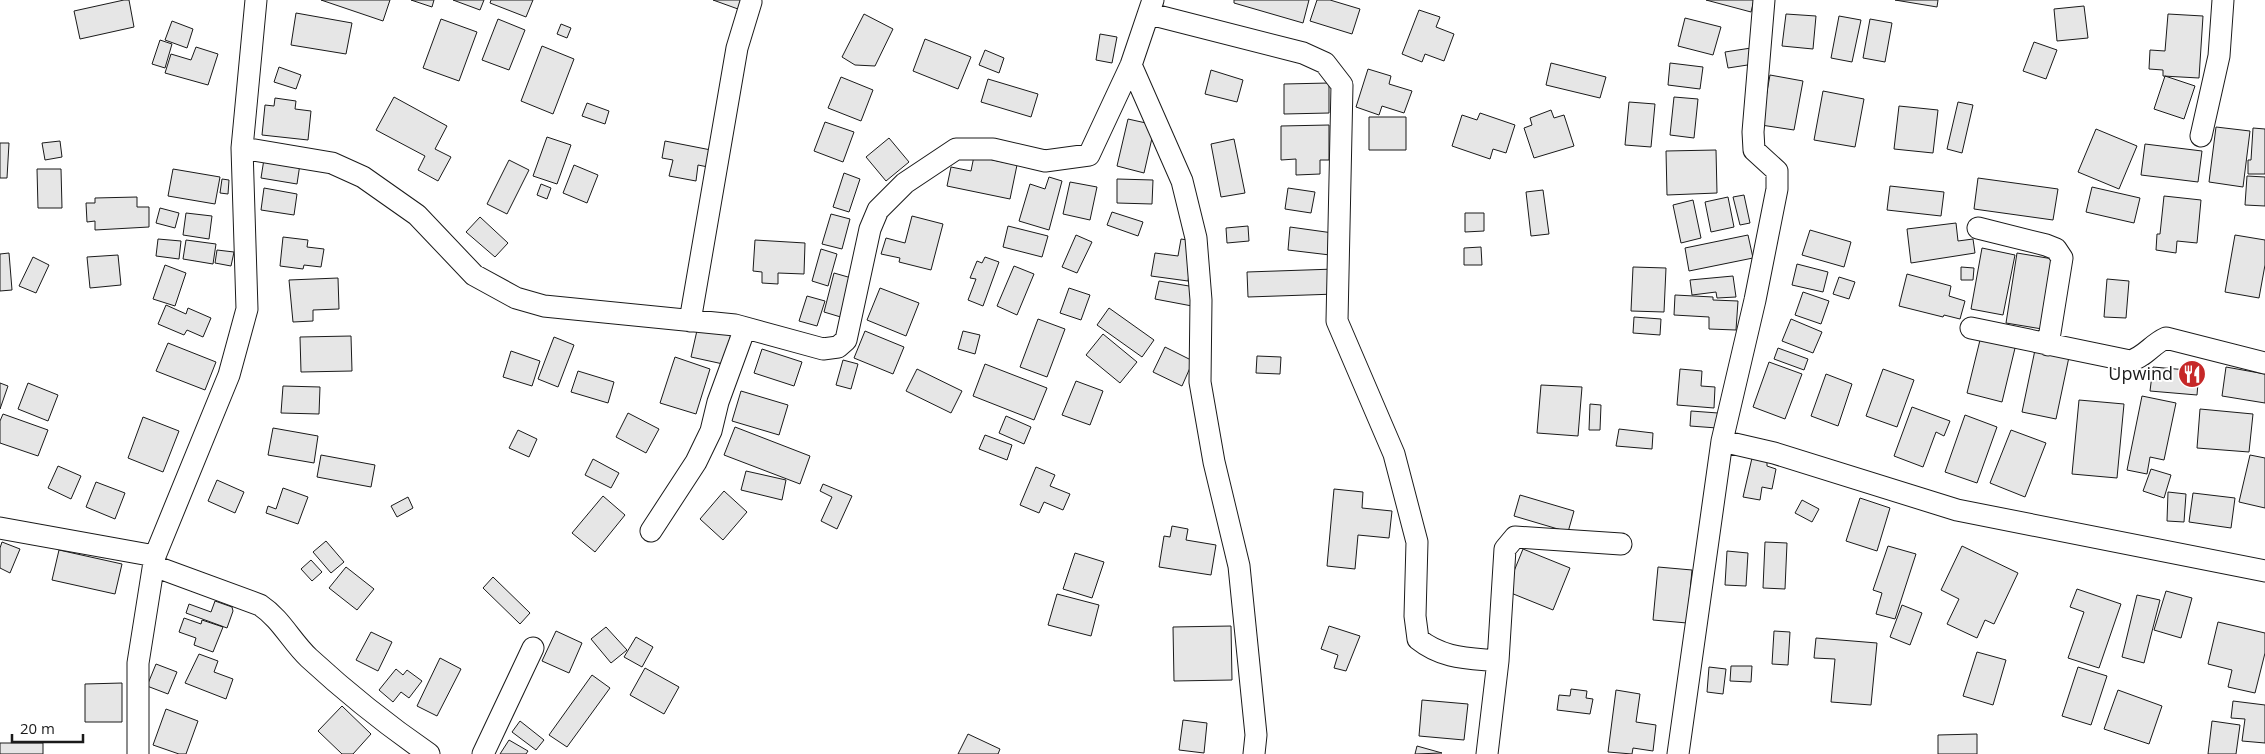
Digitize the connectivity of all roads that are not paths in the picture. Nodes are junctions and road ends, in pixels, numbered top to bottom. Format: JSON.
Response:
{"nodes":[{"id":1,"x":256,"y":0,"type":"edge"},
{"id":2,"x":1764,"y":0,"type":"edge"},
{"id":3,"x":2223,"y":0,"type":"edge"},
{"id":4,"x":751,"y":2,"type":"dead end"},
{"id":5,"x":1151,"y":7,"type":"edge"},
{"id":6,"x":1131,"y":66,"type":"junction"},
{"id":7,"x":2201,"y":136,"type":"dead end"},
{"id":8,"x":242,"y":148,"type":"junction"},
{"id":9,"x":1978,"y":228,"type":"dead end"},
{"id":10,"x":690,"y":321,"type":"junction"},
{"id":11,"x":745,"y":328,"type":"junction"},
{"id":12,"x":1971,"y":328,"type":"dead end"},
{"id":13,"x":2048,"y":345,"type":"junction"},
{"id":14,"x":2265,"y":363,"type":"edge"},
{"id":15,"x":1722,"y":441,"type":"junction"},
{"id":16,"x":0,"y":528,"type":"edge"},
{"id":17,"x":651,"y":531,"type":"dead end"},
{"id":18,"x":1622,"y":544,"type":"dead end"},
{"id":19,"x":154,"y":561,"type":"junction"},
{"id":20,"x":2265,"y":571,"type":"edge"},
{"id":21,"x":533,"y":648,"type":"dead end"},
{"id":22,"x":1498,"y":661,"type":"junction"},
{"id":23,"x":138,"y":754,"type":"edge"},
{"id":24,"x":429,"y":754,"type":"edge"},
{"id":25,"x":483,"y":754,"type":"edge"},
{"id":26,"x":1254,"y":754,"type":"edge"},
{"id":27,"x":1488,"y":754,"type":"edge"},
{"id":28,"x":1678,"y":754,"type":"edge"}],
"edges":[{"from":1,"to":8,"type":"street"},
{"from":2,"to":15,"type":"street"},
{"from":3,"to":7,"type":"street"},
{"from":4,"to":10,"type":"street"},
{"from":5,"to":6,"type":"street"},
{"from":5,"to":22,"type":"street"},
{"from":6,"to":11,"type":"street"},
{"from":6,"to":26,"type":"street"},
{"from":8,"to":10,"type":"street"},
{"from":8,"to":19,"type":"street"},
{"from":9,"to":13,"type":"street"},
{"from":10,"to":11,"type":"street"},
{"from":11,"to":17,"type":"street"},
{"from":12,"to":13,"type":"street"},
{"from":13,"to":14,"type":"street"},
{"from":15,"to":20,"type":"street"},
{"from":15,"to":28,"type":"street"},
{"from":16,"to":19,"type":"street"},
{"from":18,"to":22,"type":"street"},
{"from":19,"to":23,"type":"street"},
{"from":19,"to":24,"type":"street"},
{"from":21,"to":25,"type":"street"},
{"from":22,"to":27,"type":"street"}]}
